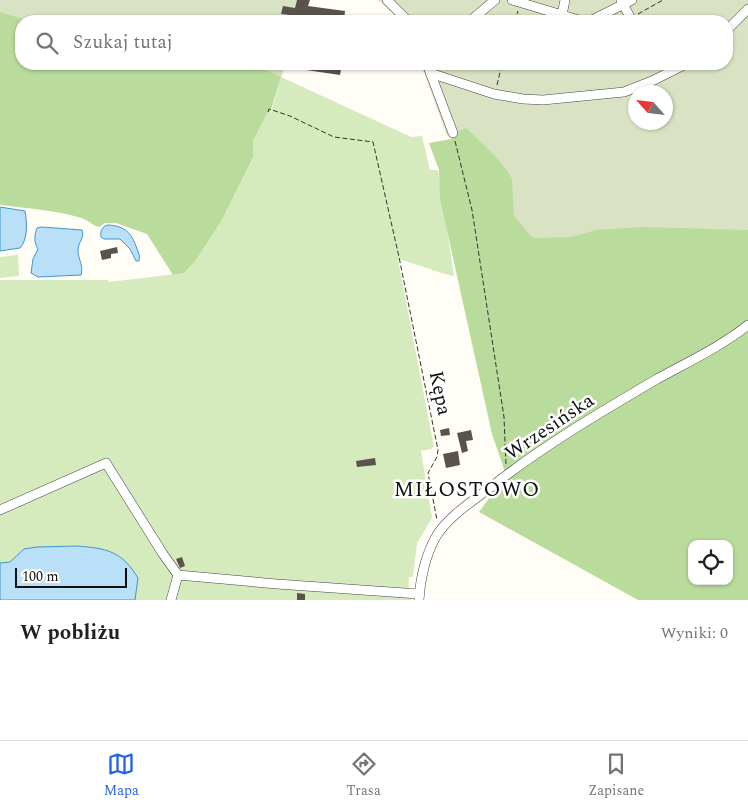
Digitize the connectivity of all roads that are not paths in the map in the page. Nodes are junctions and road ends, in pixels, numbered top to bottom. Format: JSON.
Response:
{"nodes":[{"id":1,"x":387,"y":0,"type":"edge"},
{"id":2,"x":495,"y":0,"type":"edge"},
{"id":3,"x":565,"y":0,"type":"edge"},
{"id":4,"x":632,"y":0,"type":"edge"},
{"id":5,"x":516,"y":1,"type":"edge"},
{"id":6,"x":622,"y":2,"type":"edge"},
{"id":7,"x":748,"y":8,"type":"edge"},
{"id":8,"x":402,"y":15,"type":"edge"},
{"id":9,"x":477,"y":15,"type":"edge"},
{"id":10,"x":562,"y":15,"type":"joint"},
{"id":11,"x":600,"y":15,"type":"edge"},
{"id":12,"x":628,"y":15,"type":"edge"},
{"id":13,"x":733,"y":24,"type":"edge"},
{"id":14,"x":429,"y":70,"type":"edge"},
{"id":15,"x":433,"y":70,"type":"edge"},
{"id":16,"x":674,"y":70,"type":"edge"},
{"id":17,"x":452,"y":134,"type":"road end"},
{"id":18,"x":748,"y":325,"type":"edge"},
{"id":19,"x":0,"y":510,"type":"edge"},
{"id":20,"x":178,"y":575,"type":"junction"},
{"id":21,"x":379,"y":596,"type":"edge"},
{"id":22,"x":419,"y":597,"type":"edge"},
{"id":23,"x":171,"y":600,"type":"edge"}],
"edges":[{"from":1,"to":8,"type":"street"},
{"from":2,"to":9,"type":"street"},
{"from":3,"to":10,"type":"street"},
{"from":4,"to":6,"type":"street"},
{"from":5,"to":10,"type":"street"},
{"from":6,"to":11,"type":"street"},
{"from":6,"to":12,"type":"street"},
{"from":7,"to":13,"type":"street"},
{"from":14,"to":17,"type":"street"},
{"from":15,"to":16,"type":"street"},
{"from":18,"to":22,"type":"street","name":"Wrzesińska"},
{"from":19,"to":20,"type":"street"},
{"from":20,"to":21,"type":"street"},
{"from":20,"to":23,"type":"street"},
{"from":21,"to":22,"type":"street"}]}
